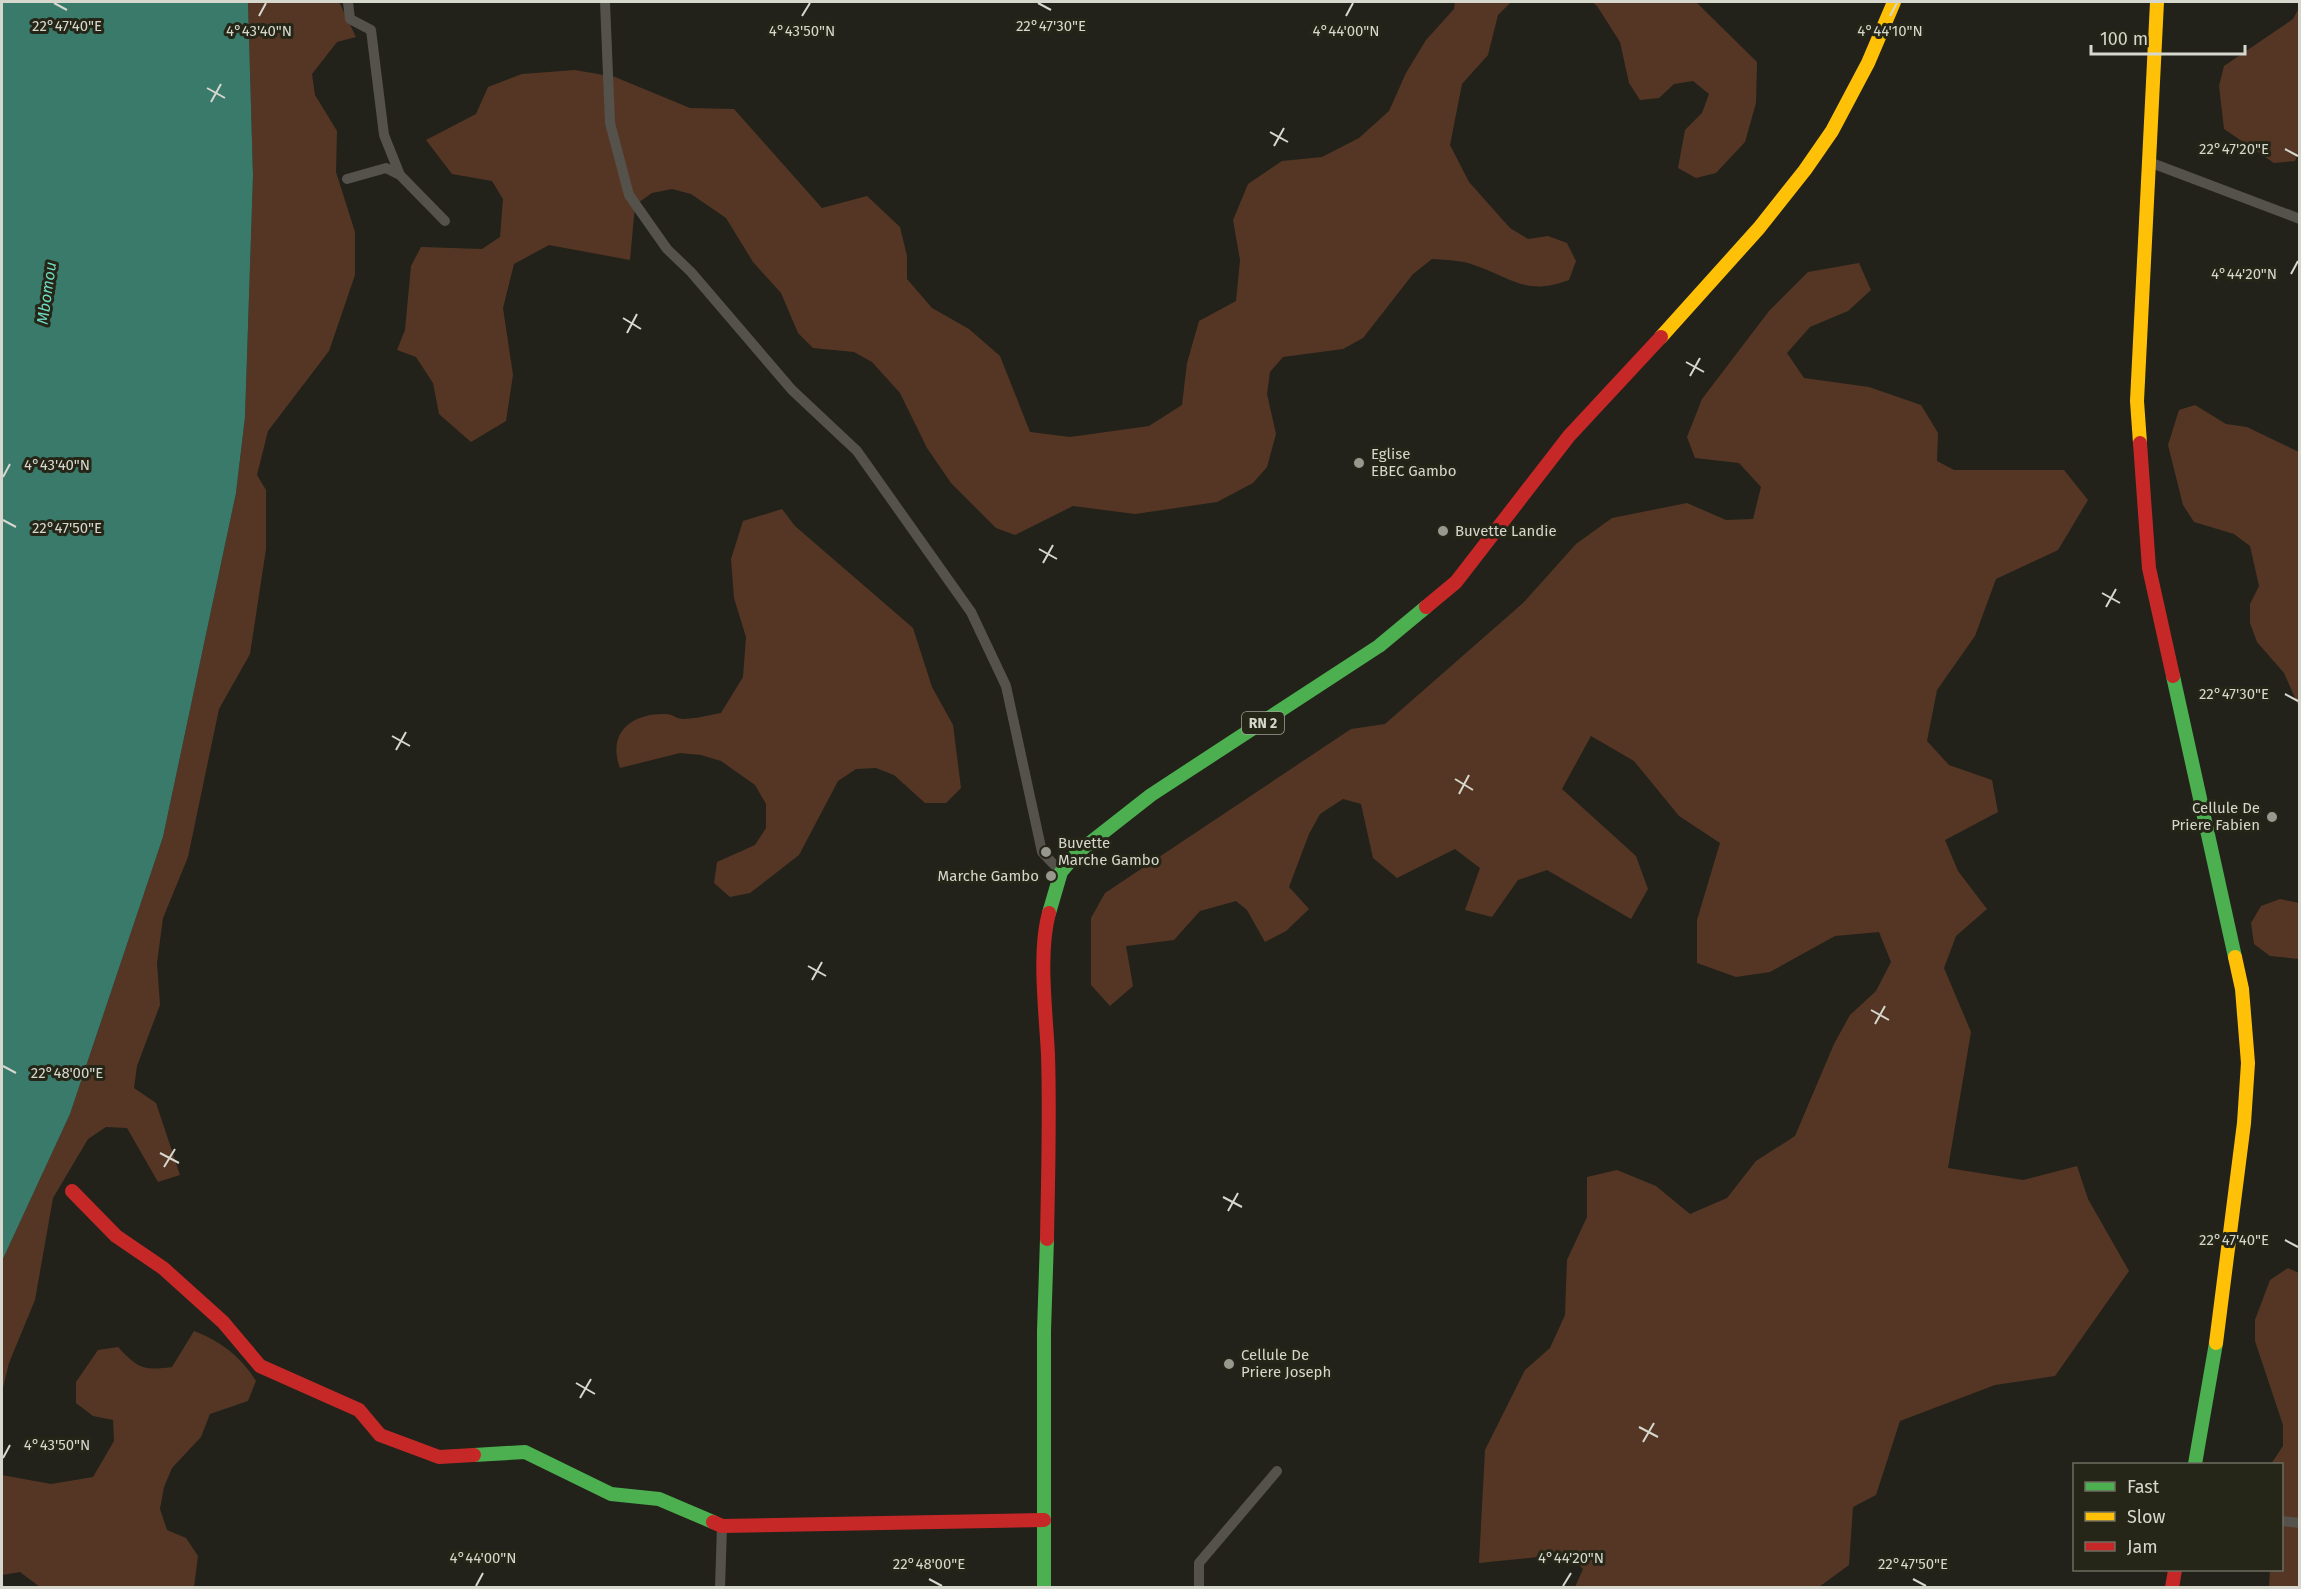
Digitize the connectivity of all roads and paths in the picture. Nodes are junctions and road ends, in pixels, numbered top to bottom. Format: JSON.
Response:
{"nodes":[{"id":1,"x":348,"y":2,"type":"edge"},
{"id":2,"x":605,"y":2,"type":"edge"},
{"id":3,"x":1894,"y":2,"type":"edge"},
{"id":4,"x":2157,"y":2,"type":"edge"},
{"id":5,"x":2149,"y":162,"type":"junction"},
{"id":6,"x":400,"y":176,"type":"junction"},
{"id":7,"x":347,"y":179,"type":"dead end"},
{"id":8,"x":2300,"y":219,"type":"edge"},
{"id":9,"x":445,"y":221,"type":"dead end"},
{"id":10,"x":1061,"y":872,"type":"junction"},
{"id":11,"x":72,"y":1191,"type":"dead end"},
{"id":12,"x":2195,"y":1463,"type":"edge"},
{"id":13,"x":1276,"y":1471,"type":"dead end"},
{"id":14,"x":1044,"y":1520,"type":"junction"},
{"id":15,"x":2283,"y":1521,"type":"edge"},
{"id":16,"x":2300,"y":1523,"type":"edge"},
{"id":17,"x":722,"y":1526,"type":"junction"},
{"id":18,"x":2175,"y":1571,"type":"edge"},
{"id":19,"x":720,"y":1587,"type":"edge"},
{"id":20,"x":1044,"y":1587,"type":"edge"},
{"id":21,"x":1198,"y":1587,"type":"edge"},
{"id":22,"x":2172,"y":1587,"type":"edge"}],
"edges":[{"from":1,"to":6,"type":"street"},
{"from":2,"to":10,"type":"street"},
{"from":3,"to":10,"type":"street","number":"RN 2"},
{"from":4,"to":5,"type":"street"},
{"from":5,"to":8,"type":"street"},
{"from":5,"to":12,"type":"street"},
{"from":6,"to":7,"type":"street"},
{"from":6,"to":9,"type":"street"},
{"from":10,"to":14,"type":"street","number":"RN 2"},
{"from":11,"to":17,"type":"street"},
{"from":13,"to":21,"type":"street"},
{"from":14,"to":17,"type":"street"},
{"from":14,"to":20,"type":"street","number":"RN 2"},
{"from":15,"to":16,"type":"street"},
{"from":17,"to":19,"type":"street"},
{"from":18,"to":22,"type":"street"}]}
